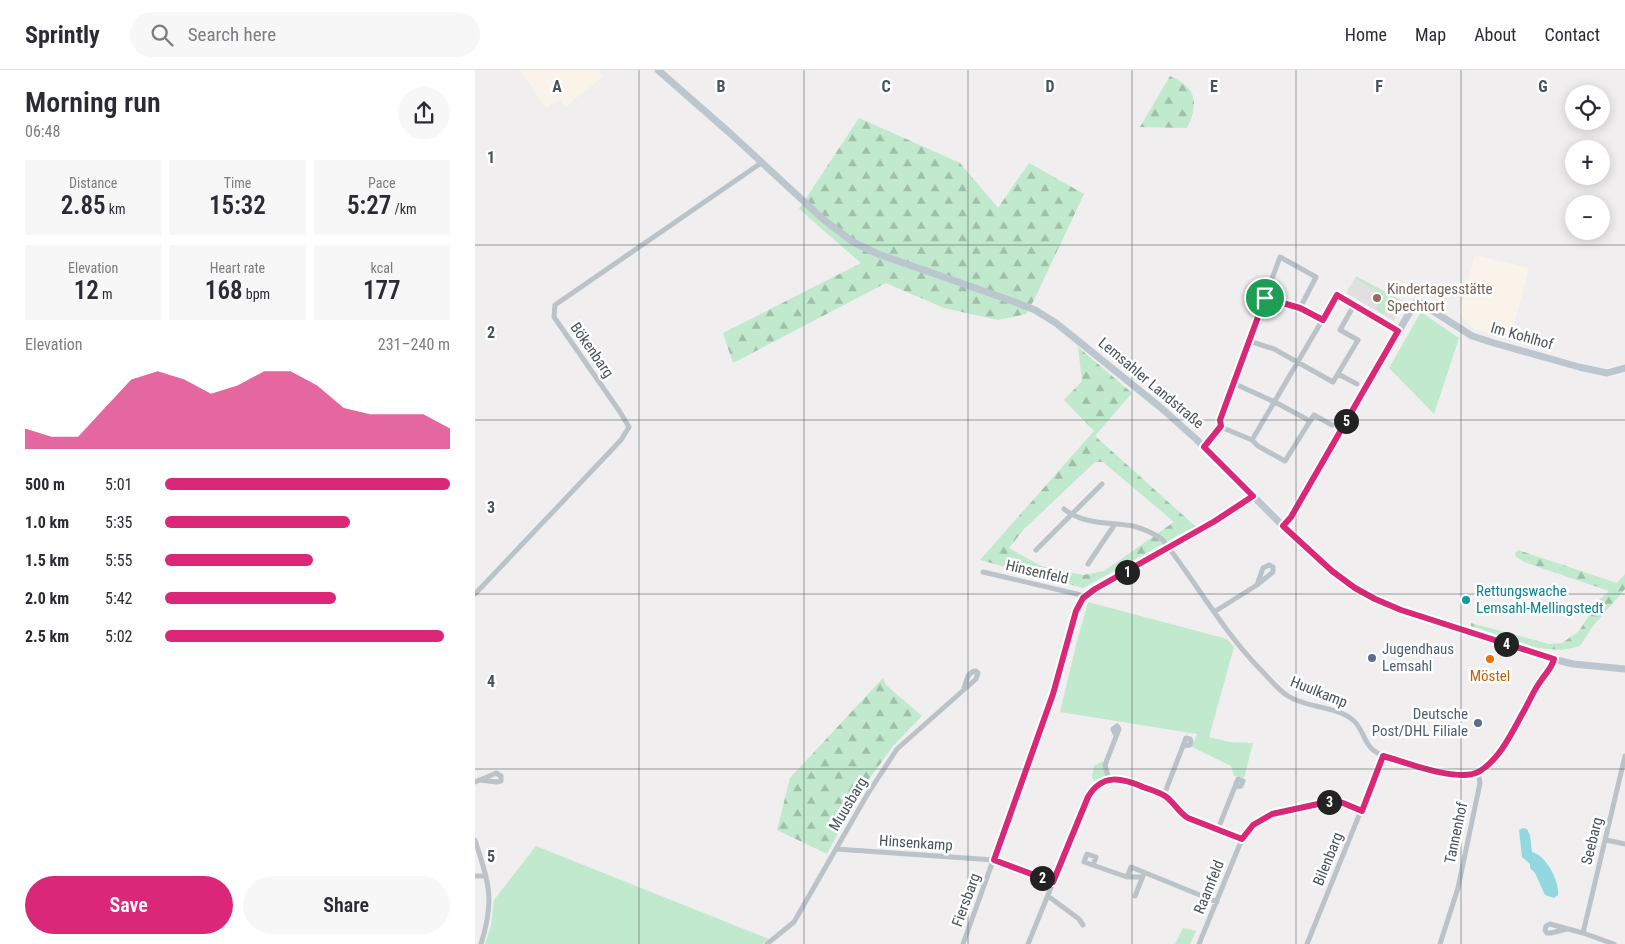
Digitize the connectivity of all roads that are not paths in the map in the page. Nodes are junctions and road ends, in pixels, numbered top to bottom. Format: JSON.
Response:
{"nodes":[{"id":1,"x":658,"y":70,"type":"edge"},
{"id":2,"x":761,"y":163,"type":"junction"},
{"id":3,"x":1265,"y":298,"type":"junction"},
{"id":4,"x":1354,"y":305,"type":"junction"},
{"id":5,"x":1300,"y":308,"type":"junction"},
{"id":6,"x":1323,"y":320,"type":"junction"},
{"id":7,"x":1398,"y":331,"type":"junction"},
{"id":8,"x":1249,"y":341,"type":"junction"},
{"id":9,"x":1298,"y":362,"type":"junction"},
{"id":10,"x":1625,"y":368,"type":"edge"},
{"id":11,"x":1338,"y":374,"type":"junction"},
{"id":12,"x":1233,"y":384,"type":"junction"},
{"id":13,"x":1357,"y":384,"type":"dead end"},
{"id":14,"x":1275,"y":402,"type":"junction"},
{"id":15,"x":1310,"y":421,"type":"junction"},
{"id":16,"x":1221,"y":426,"type":"junction"},
{"id":17,"x":1332,"y":426,"type":"dead end"},
{"id":18,"x":1252,"y":440,"type":"junction"},
{"id":19,"x":1204,"y":447,"type":"junction"},
{"id":20,"x":1102,"y":484,"type":"dead end"},
{"id":21,"x":1253,"y":496,"type":"junction"},
{"id":22,"x":1064,"y":509,"type":"dead end"},
{"id":23,"x":1071,"y":514,"type":"junction"},
{"id":24,"x":1115,"y":524,"type":"junction"},
{"id":25,"x":1283,"y":526,"type":"junction"},
{"id":26,"x":1169,"y":548,"type":"junction"},
{"id":27,"x":1036,"y":550,"type":"dead end"},
{"id":28,"x":1088,"y":564,"type":"dead end"},
{"id":29,"x":983,"y":572,"type":"dead end"},
{"id":30,"x":1257,"y":585,"type":"dead end"},
{"id":31,"x":475,"y":594,"type":"edge"},
{"id":32,"x":1085,"y":596,"type":"junction"},
{"id":33,"x":1214,"y":612,"type":"junction"},
{"id":34,"x":1554,"y":659,"type":"junction"},
{"id":35,"x":1625,"y":669,"type":"edge"},
{"id":36,"x":964,"y":688,"type":"dead end"},
{"id":37,"x":1116,"y":736,"type":"dead end"},
{"id":38,"x":1183,"y":746,"type":"dead end"},
{"id":39,"x":1383,"y":756,"type":"junction"},
{"id":40,"x":1625,"y":756,"type":"edge"},
{"id":41,"x":1478,"y":772,"type":"junction"},
{"id":42,"x":1109,"y":780,"type":"junction"},
{"id":43,"x":1235,"y":787,"type":"dead end"},
{"id":44,"x":1164,"y":795,"type":"junction"},
{"id":45,"x":1362,"y":811,"type":"junction"},
{"id":46,"x":1218,"y":829,"type":"junction"},
{"id":47,"x":1242,"y":839,"type":"junction"},
{"id":48,"x":475,"y":840,"type":"edge"},
{"id":49,"x":1606,"y":840,"type":"junction"},
{"id":50,"x":1625,"y":844,"type":"edge"},
{"id":51,"x":836,"y":850,"type":"junction"},
{"id":52,"x":994,"y":860,"type":"junction"},
{"id":53,"x":1093,"y":864,"type":"dead end"},
{"id":54,"x":1148,"y":875,"type":"junction"},
{"id":55,"x":475,"y":876,"type":"edge"},
{"id":56,"x":486,"y":876,"type":"junction"},
{"id":57,"x":1127,"y":877,"type":"junction"},
{"id":58,"x":1142,"y":877,"type":"junction"},
{"id":59,"x":1053,"y":882,"type":"junction"},
{"id":60,"x":1048,"y":896,"type":"junction"},
{"id":61,"x":1135,"y":896,"type":"dead end"},
{"id":62,"x":1217,"y":902,"type":"junction"},
{"id":63,"x":1083,"y":925,"type":"dead end"},
{"id":64,"x":1567,"y":929,"type":"dead end"},
{"id":65,"x":1583,"y":933,"type":"junction"},
{"id":66,"x":481,"y":944,"type":"edge"},
{"id":67,"x":767,"y":944,"type":"edge"},
{"id":68,"x":963,"y":944,"type":"edge"},
{"id":69,"x":1028,"y":944,"type":"edge"},
{"id":70,"x":1199,"y":944,"type":"edge"},
{"id":71,"x":1307,"y":944,"type":"edge"},
{"id":72,"x":1440,"y":944,"type":"edge"},
{"id":73,"x":1614,"y":944,"type":"edge"}],
"edges":[{"from":1,"to":2,"type":"main road","name":"Lemsahler Landstraße"},
{"from":2,"to":19,"type":"main road","name":"Lemsahler Landstraße"},
{"from":2,"to":31,"type":"street","name":"Bökenbarg"},
{"from":3,"to":5,"type":"street"},
{"from":3,"to":5,"type":"street"},
{"from":3,"to":8,"type":"street"},
{"from":4,"to":6,"type":"street"},
{"from":4,"to":7,"type":"street"},
{"from":4,"to":11,"type":"street"},
{"from":5,"to":6,"type":"street"},
{"from":6,"to":9,"type":"street"},
{"from":7,"to":10,"type":"main road","name":"Im Kohlhof"},
{"from":7,"to":25,"type":"main road"},
{"from":8,"to":9,"type":"street"},
{"from":8,"to":12,"type":"street"},
{"from":9,"to":11,"type":"street"},
{"from":9,"to":14,"type":"street"},
{"from":11,"to":13,"type":"street"},
{"from":12,"to":14,"type":"street"},
{"from":12,"to":16,"type":"street"},
{"from":14,"to":15,"type":"street"},
{"from":14,"to":18,"type":"street"},
{"from":15,"to":17,"type":"street"},
{"from":15,"to":18,"type":"street"},
{"from":16,"to":18,"type":"street"},
{"from":16,"to":19,"type":"street"},
{"from":19,"to":21,"type":"main road","name":"Lemsahler Landstraße"},
{"from":20,"to":23,"type":"street"},
{"from":21,"to":25,"type":"main road","name":"Lemsahler Landstraße"},
{"from":21,"to":26,"type":"street","name":"Fiersbarg"},
{"from":22,"to":23,"type":"street","name":"Huulkamp"},
{"from":23,"to":24,"type":"street","name":"Huulkamp"},
{"from":23,"to":27,"type":"street"},
{"from":24,"to":26,"type":"street","name":"Huulkamp"},
{"from":24,"to":28,"type":"street"},
{"from":25,"to":34,"type":"main road","name":"Lemsahler Landstraße"},
{"from":26,"to":32,"type":"street","name":"Fiersbarg"},
{"from":26,"to":33,"type":"street","name":"Huulkamp"},
{"from":29,"to":32,"type":"street","name":"Hinsenfeld"},
{"from":30,"to":33,"type":"street"},
{"from":32,"to":52,"type":"street","name":"Fiersbarg"},
{"from":33,"to":39,"type":"street","name":"Huulkamp"},
{"from":34,"to":35,"type":"main road","name":"Lemsahler Landstraße"},
{"from":34,"to":41,"type":"street"},
{"from":36,"to":51,"type":"street","name":"Muusbarg"},
{"from":37,"to":42,"type":"street"},
{"from":38,"to":44,"type":"street"},
{"from":39,"to":41,"type":"street","name":"Huulkamp"},
{"from":39,"to":45,"type":"street","name":"Bilenbarg"},
{"from":40,"to":49,"type":"street","name":"Seebarg"},
{"from":41,"to":72,"type":"street","name":"Tannenhof"},
{"from":42,"to":44,"type":"street"},
{"from":42,"to":59,"type":"street"},
{"from":43,"to":46,"type":"street"},
{"from":44,"to":46,"type":"street"},
{"from":45,"to":47,"type":"street","name":"Raamfeld"},
{"from":45,"to":71,"type":"street","name":"Bilenbarg"},
{"from":46,"to":47,"type":"street"},
{"from":47,"to":62,"type":"street","name":"Raamfeld"},
{"from":48,"to":56,"type":"street"},
{"from":49,"to":50,"type":"street"},
{"from":49,"to":65,"type":"street","name":"Seebarg"},
{"from":51,"to":52,"type":"street","name":"Hinsenkamp"},
{"from":51,"to":67,"type":"street","name":"Muusbarg"},
{"from":52,"to":59,"type":"street","name":"Hinsenkamp"},
{"from":52,"to":68,"type":"street","name":"Fiersbarg"},
{"from":53,"to":57,"type":"street"},
{"from":54,"to":57,"type":"street"},
{"from":54,"to":58,"type":"street"},
{"from":54,"to":62,"type":"street"},
{"from":55,"to":56,"type":"street"},
{"from":56,"to":66,"type":"street"},
{"from":57,"to":58,"type":"street"},
{"from":58,"to":61,"type":"street"},
{"from":59,"to":60,"type":"street"},
{"from":60,"to":63,"type":"street"},
{"from":60,"to":69,"type":"street"},
{"from":62,"to":70,"type":"street","name":"Raamfeld"},
{"from":64,"to":65,"type":"street"},
{"from":65,"to":73,"type":"street"}]}
